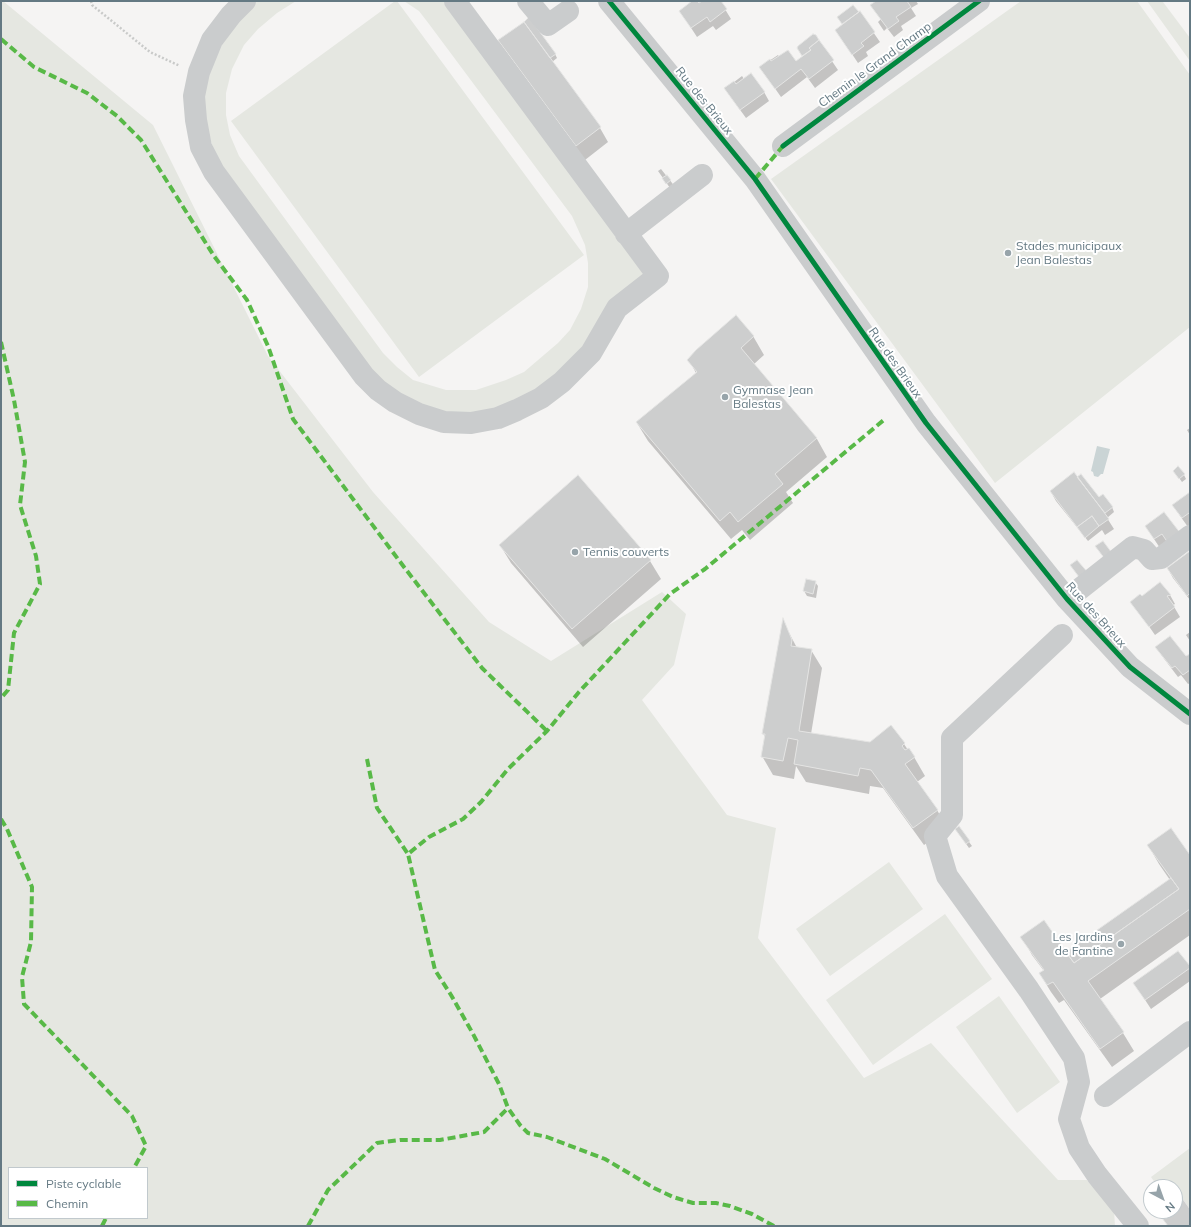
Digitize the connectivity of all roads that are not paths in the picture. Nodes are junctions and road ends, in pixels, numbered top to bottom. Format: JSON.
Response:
{"nodes":[{"id":1,"x":245,"y":1,"type":"edge"},
{"id":2,"x":455,"y":1,"type":"edge"},
{"id":3,"x":528,"y":1,"type":"edge"},
{"id":4,"x":609,"y":1,"type":"edge"},
{"id":5,"x":966,"y":5,"type":"edge"},
{"id":6,"x":568,"y":11,"type":"dead end"},
{"id":7,"x":782,"y":146,"type":"dead end"},
{"id":8,"x":702,"y":175,"type":"dead end"},
{"id":9,"x":626,"y":234,"type":"junction"},
{"id":10,"x":1190,"y":536,"type":"edge"},
{"id":11,"x":1067,"y":599,"type":"junction"},
{"id":12,"x":1062,"y":635,"type":"dead end"},
{"id":13,"x":1190,"y":714,"type":"edge"},
{"id":14,"x":1190,"y":1032,"type":"edge"},
{"id":15,"x":1105,"y":1096,"type":"dead end"},
{"id":16,"x":1138,"y":1226,"type":"edge"}],
"edges":[{"from":1,"to":9,"type":"street"},
{"from":2,"to":9,"type":"street"},
{"from":3,"to":6,"type":"street"},
{"from":4,"to":11,"type":"street","name":"Rue des Brieux"},
{"from":5,"to":7,"type":"street","name":"Chemin le Grand Champ"},
{"from":8,"to":9,"type":"street"},
{"from":10,"to":11,"type":"street"},
{"from":11,"to":13,"type":"street","name":"Rue des Brieux"},
{"from":12,"to":16,"type":"street"},
{"from":14,"to":15,"type":"street"}]}
